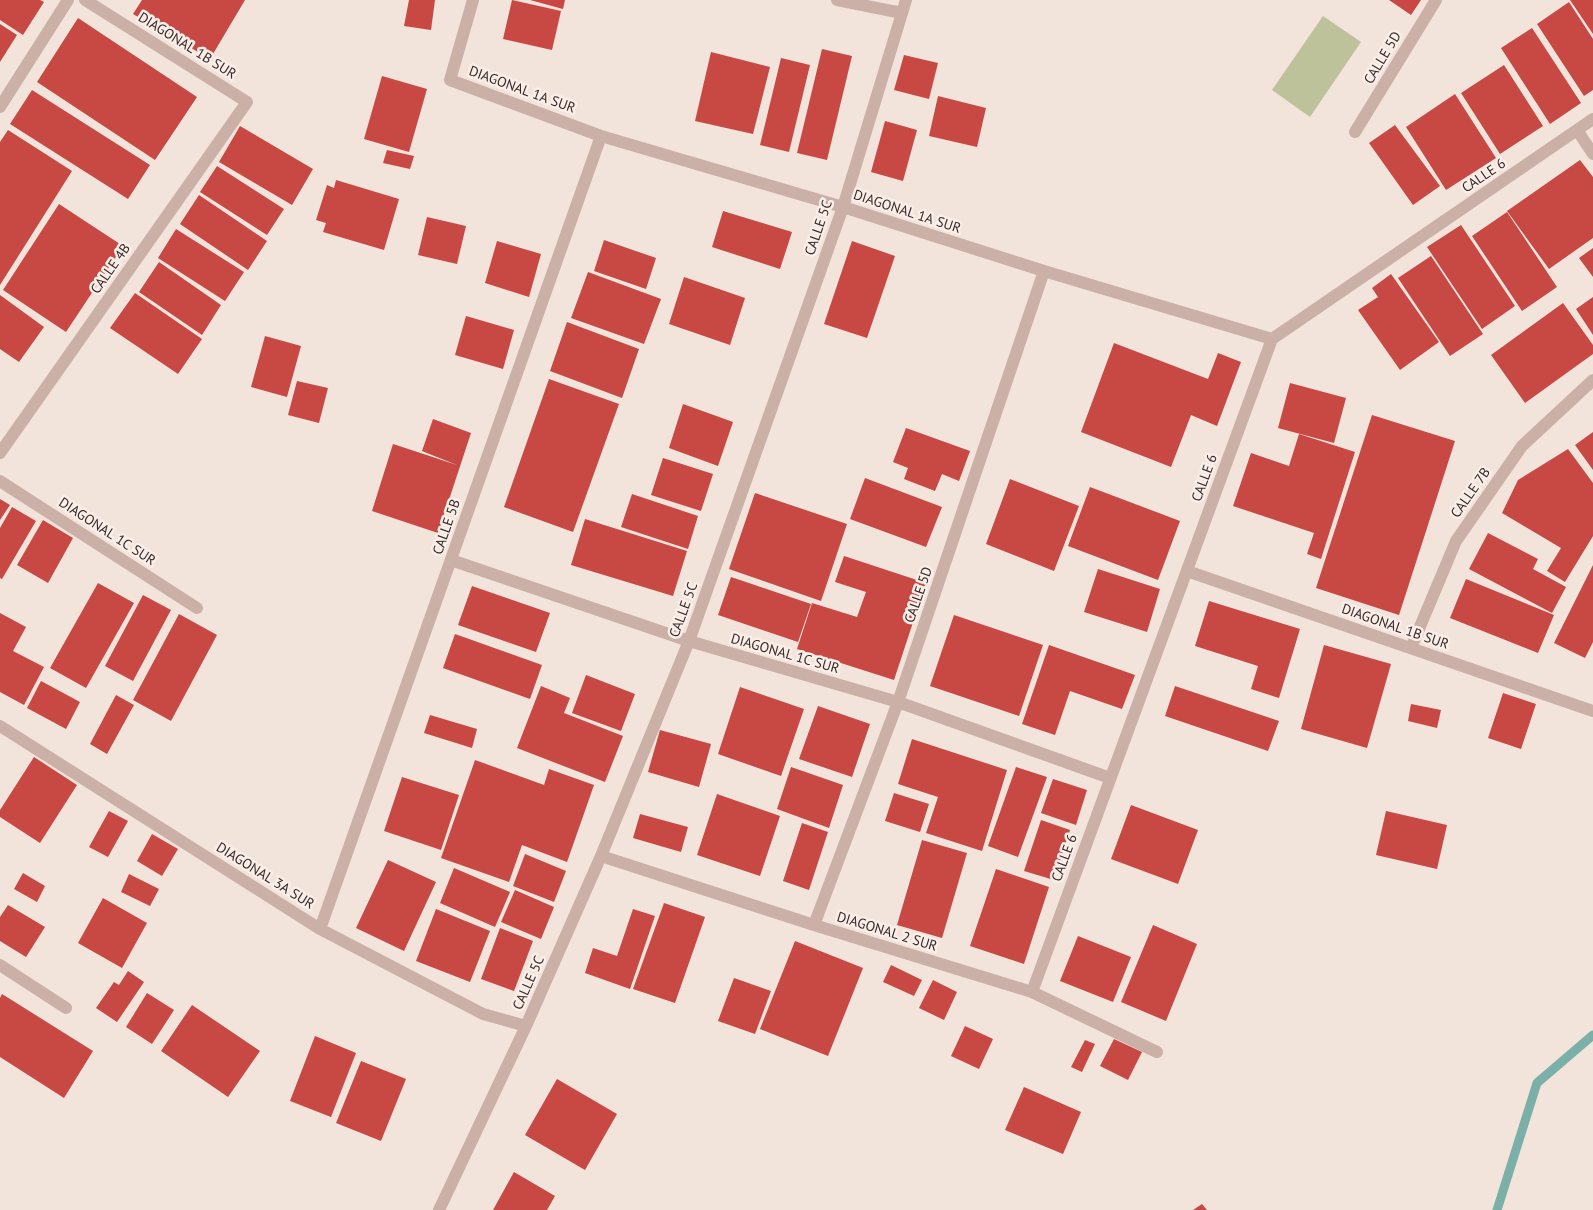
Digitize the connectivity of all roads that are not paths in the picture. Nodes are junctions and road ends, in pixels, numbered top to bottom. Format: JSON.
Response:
{"nodes":[{"id":1,"x":68,"y":0,"type":"edge"},
{"id":2,"x":85,"y":0,"type":"edge"},
{"id":3,"x":473,"y":0,"type":"edge"},
{"id":4,"x":836,"y":0,"type":"edge"},
{"id":5,"x":906,"y":0,"type":"edge"},
{"id":6,"x":1436,"y":0,"type":"edge"},
{"id":7,"x":902,"y":13,"type":"junction"},
{"id":8,"x":247,"y":102,"type":"joint"},
{"id":9,"x":0,"y":107,"type":"edge"},
{"id":10,"x":1593,"y":119,"type":"edge"},
{"id":11,"x":1577,"y":130,"type":"junction"},
{"id":12,"x":1355,"y":132,"type":"dead end"},
{"id":13,"x":601,"y":136,"type":"junction"},
{"id":14,"x":1593,"y":154,"type":"edge"},
{"id":15,"x":843,"y":207,"type":"junction"},
{"id":16,"x":1044,"y":271,"type":"junction"},
{"id":17,"x":1272,"y":339,"type":"junction"},
{"id":18,"x":1593,"y":380,"type":"edge"},
{"id":19,"x":0,"y":453,"type":"edge"},
{"id":20,"x":0,"y":481,"type":"edge"},
{"id":21,"x":452,"y":560,"type":"junction"},
{"id":22,"x":1187,"y":571,"type":"junction"},
{"id":23,"x":197,"y":608,"type":"dead end"},
{"id":24,"x":689,"y":641,"type":"junction"},
{"id":25,"x":1411,"y":648,"type":"junction"},
{"id":26,"x":898,"y":702,"type":"junction"},
{"id":27,"x":1593,"y":711,"type":"edge"},
{"id":28,"x":0,"y":726,"type":"edge"},
{"id":29,"x":1110,"y":778,"type":"junction"},
{"id":30,"x":601,"y":856,"type":"junction"},
{"id":31,"x":814,"y":925,"type":"junction"},
{"id":32,"x":320,"y":929,"type":"junction"},
{"id":33,"x":0,"y":965,"type":"edge"},
{"id":34,"x":1032,"y":992,"type":"junction"},
{"id":35,"x":66,"y":1008,"type":"dead end"},
{"id":36,"x":526,"y":1026,"type":"junction"},
{"id":37,"x":1158,"y":1052,"type":"dead end"},
{"id":38,"x":439,"y":1210,"type":"edge"}],
"edges":[{"from":1,"to":9,"type":"street"},
{"from":2,"to":8,"type":"street","name":"DIAGONAL 1B SUR"},
{"from":3,"to":13,"type":"street","name":"DIAGONAL 1A SUR"},
{"from":4,"to":7,"type":"street"},
{"from":5,"to":7,"type":"street","name":"CALLE 5C"},
{"from":6,"to":12,"type":"street","name":"CALLE 5D"},
{"from":7,"to":15,"type":"street","name":"CALLE 5C"},
{"from":8,"to":19,"type":"street","name":"CALLE 4B"},
{"from":10,"to":11,"type":"street","name":"CALLE 6"},
{"from":11,"to":14,"type":"street"},
{"from":11,"to":17,"type":"street","name":"CALLE 6"},
{"from":13,"to":15,"type":"street","name":"DIAGONAL 1A SUR"},
{"from":13,"to":21,"type":"street","name":"CALLE 5B"},
{"from":15,"to":16,"type":"street","name":"DIAGONAL 1A SUR"},
{"from":15,"to":24,"type":"street","name":"CALLE 5C"},
{"from":16,"to":17,"type":"street","name":"DIAGONAL 1A SUR"},
{"from":16,"to":26,"type":"street","name":"CALLE 5D"},
{"from":17,"to":22,"type":"street","name":"CALLE 6"},
{"from":18,"to":25,"type":"street","name":"CALLE 7B"},
{"from":20,"to":23,"type":"street","name":"DIAGONAL 1C SUR"},
{"from":21,"to":24,"type":"street","name":"DIAGONAL 1C SUR"},
{"from":21,"to":32,"type":"street","name":"CALLE 5B"},
{"from":22,"to":25,"type":"street","name":"DIAGONAL 1B SUR"},
{"from":22,"to":29,"type":"street","name":"CALLE 6"},
{"from":24,"to":26,"type":"street","name":"DIAGONAL 1C SUR"},
{"from":24,"to":30,"type":"street","name":"CALLE 5C"},
{"from":25,"to":27,"type":"street","name":"DIAGONAL 1B SUR"},
{"from":26,"to":29,"type":"street","name":"DIAGONAL 1C SUR"},
{"from":26,"to":31,"type":"street","name":"CALLE 5D"},
{"from":28,"to":32,"type":"street","name":"DIAGONAL 3A SUR"},
{"from":29,"to":34,"type":"street","name":"CALLE 6"},
{"from":30,"to":31,"type":"street","name":"DIAGONAL 2 SUR"},
{"from":30,"to":36,"type":"street","name":"CALLE 5C"},
{"from":31,"to":34,"type":"street","name":"DIAGONAL 2 SUR"},
{"from":32,"to":36,"type":"street","name":"DIAGONAL 3A SUR"},
{"from":33,"to":35,"type":"street"},
{"from":34,"to":37,"type":"street","name":"DIAGONAL 2 SUR"},
{"from":36,"to":38,"type":"street","name":"CALLE 5C"}]}
